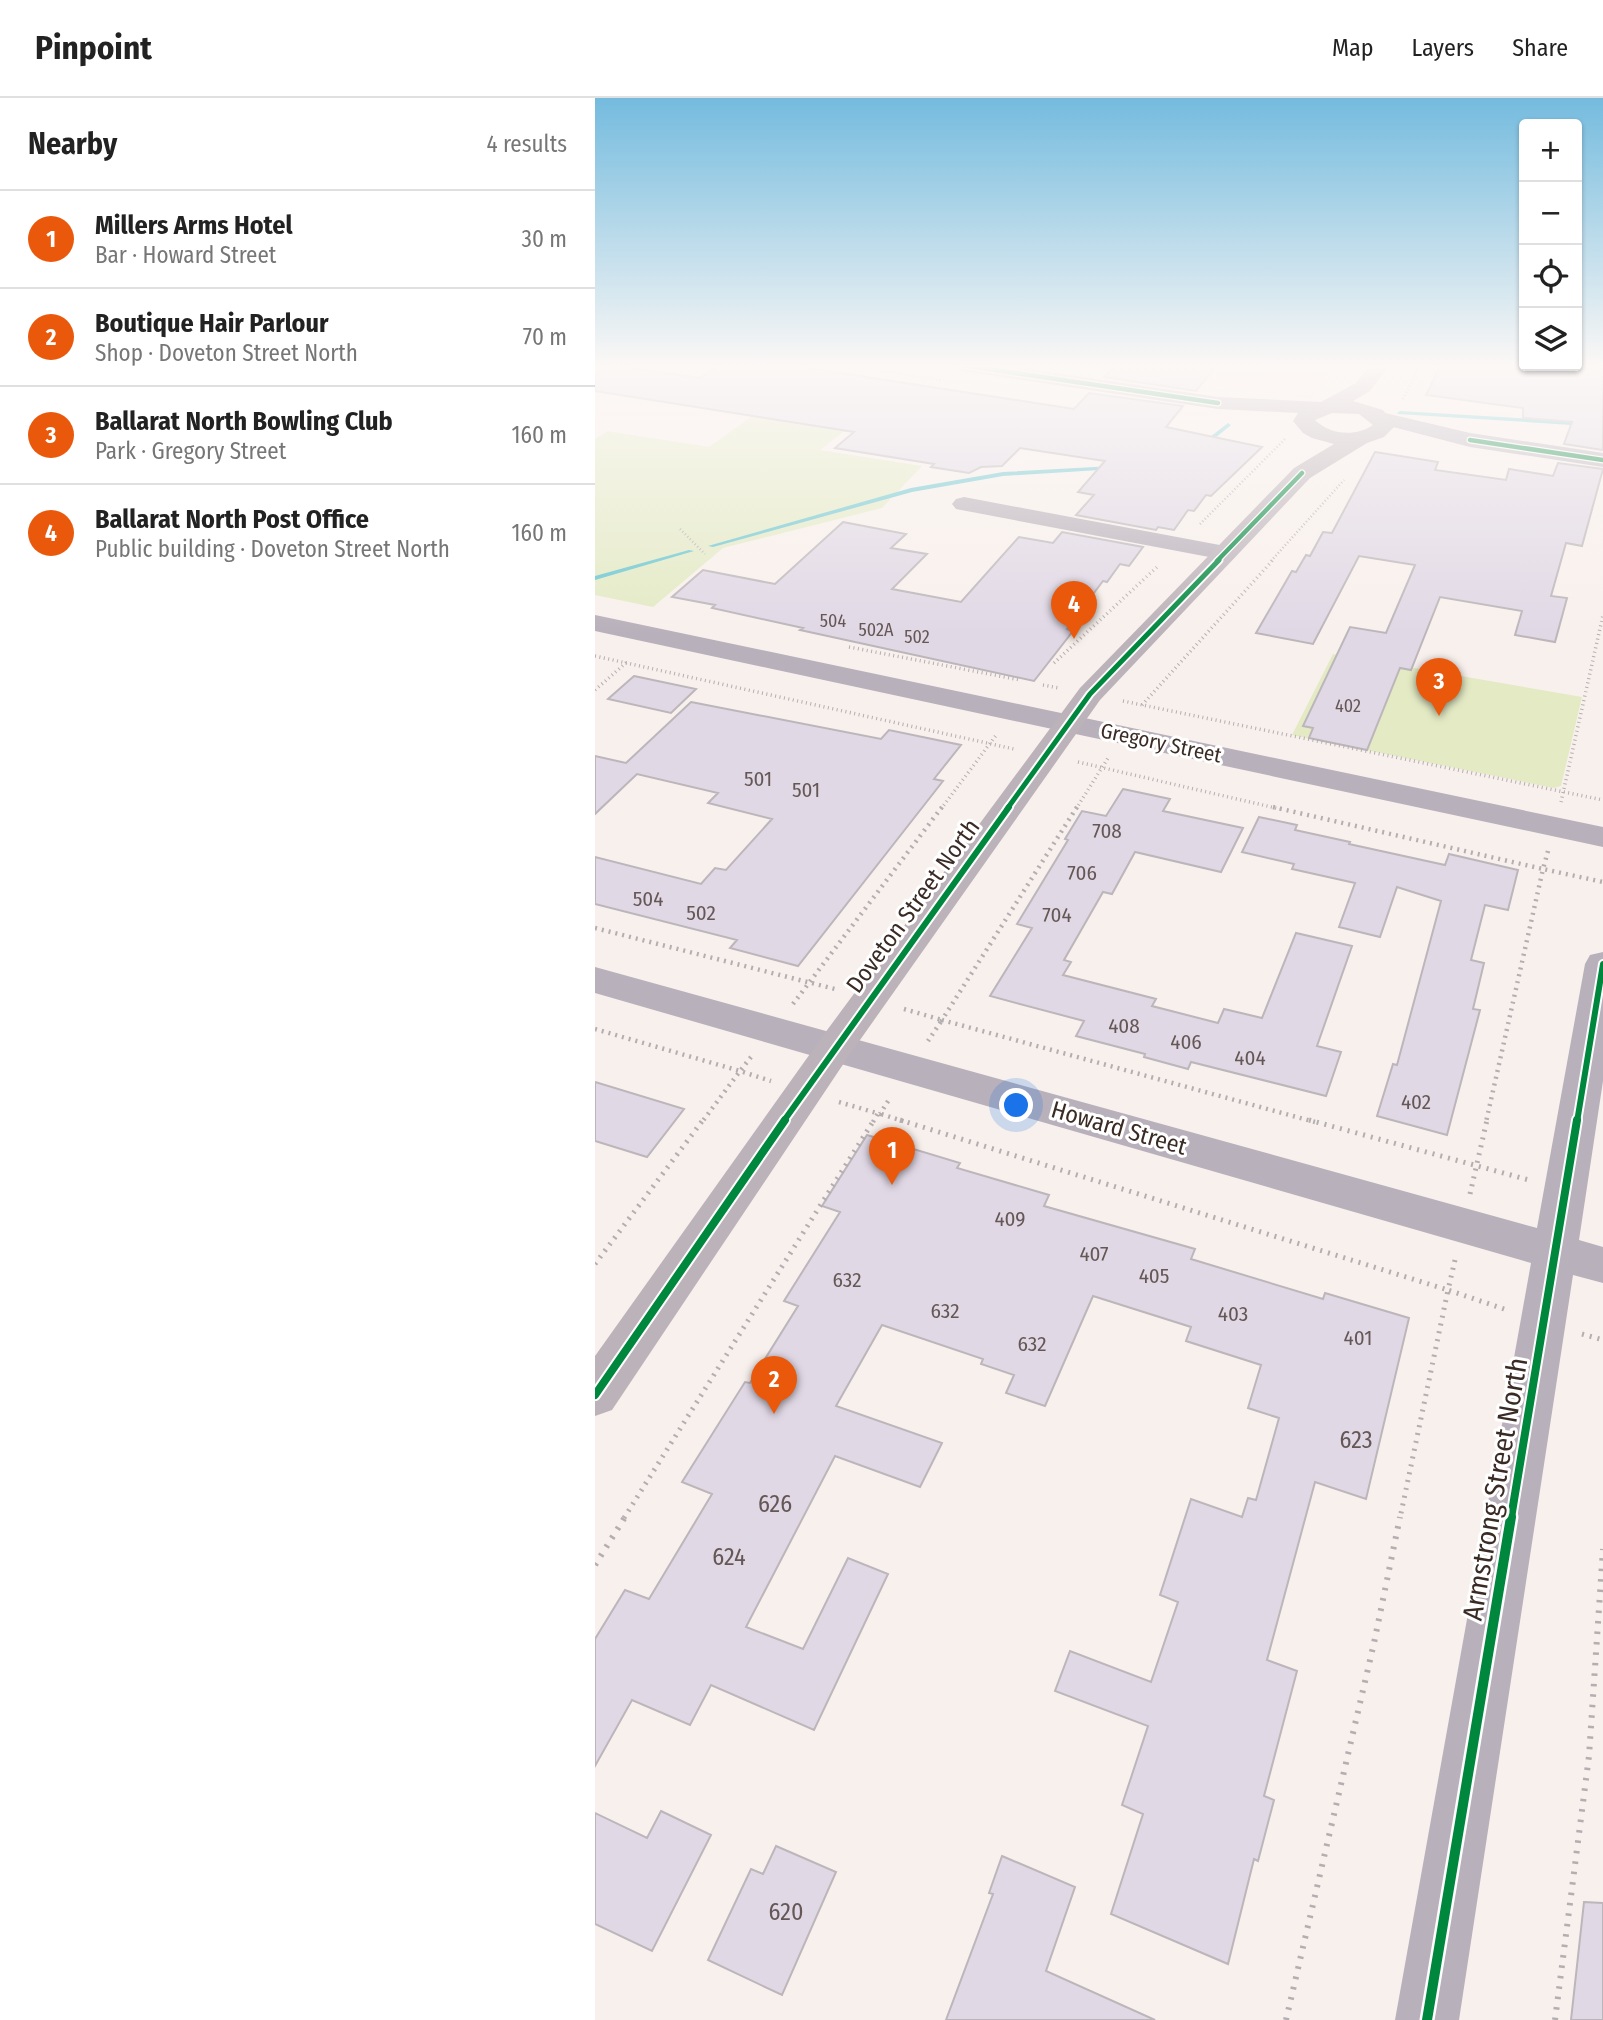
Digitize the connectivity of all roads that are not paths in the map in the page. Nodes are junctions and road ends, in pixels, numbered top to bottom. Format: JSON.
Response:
{"nodes":[{"id":1,"x":1309,"y":455,"type":"edge"},
{"id":2,"x":1333,"y":455,"type":"edge"},
{"id":3,"x":1568,"y":455,"type":"edge"},
{"id":4,"x":1603,"y":460,"type":"edge"},
{"id":5,"x":1302,"y":473,"type":"junction"},
{"id":6,"x":964,"y":504,"type":"dead end"},
{"id":7,"x":1225,"y":553,"type":"junction"},
{"id":8,"x":601,"y":630,"type":"edge"},
{"id":9,"x":1068,"y":724,"type":"junction"},
{"id":10,"x":1603,"y":837,"type":"edge"},
{"id":11,"x":1603,"y":964,"type":"edge"},
{"id":12,"x":595,"y":980,"type":"edge"},
{"id":13,"x":835,"y":1047,"type":"junction"},
{"id":14,"x":1557,"y":1252,"type":"junction"},
{"id":15,"x":1603,"y":1265,"type":"edge"},
{"id":16,"x":595,"y":1395,"type":"edge"},
{"id":17,"x":1427,"y":2020,"type":"edge"}],
"edges":[{"from":1,"to":5,"type":"main road","name":"Doveton Street North"},
{"from":2,"to":5,"type":"main road","name":"Doveton Street North"},
{"from":3,"to":4,"type":"street"},
{"from":5,"to":7,"type":"main road","name":"Doveton Street North"},
{"from":6,"to":7,"type":"street"},
{"from":7,"to":9,"type":"main road","name":"Doveton Street North"},
{"from":8,"to":9,"type":"street","name":"Gregory Street"},
{"from":9,"to":10,"type":"street","name":"Gregory Street"},
{"from":9,"to":13,"type":"main road","name":"Doveton Street North"},
{"from":11,"to":14,"type":"street","name":"Armstrong Street North"},
{"from":12,"to":13,"type":"street","name":"Howard Street"},
{"from":13,"to":14,"type":"street","name":"Howard Street"},
{"from":13,"to":16,"type":"main road","name":"Doveton Street North"},
{"from":14,"to":15,"type":"street","name":"Howard Street"},
{"from":14,"to":17,"type":"street","name":"Armstrong Street North"}]}
